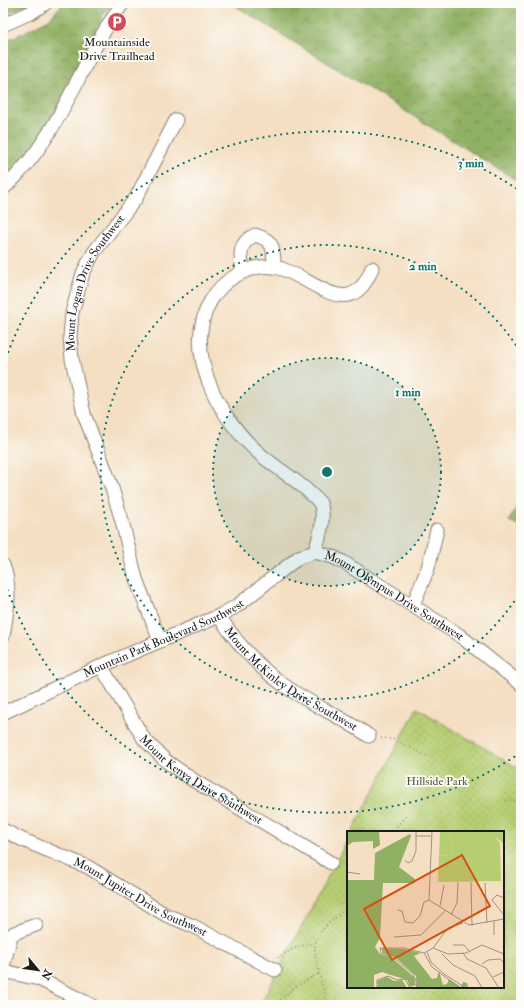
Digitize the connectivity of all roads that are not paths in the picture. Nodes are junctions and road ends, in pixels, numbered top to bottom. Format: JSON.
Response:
{"nodes":[{"id":1,"x":46,"y":3,"type":"edge"},
{"id":2,"x":123,"y":3,"type":"edge"},
{"id":3,"x":3,"y":25,"type":"edge"},
{"id":4,"x":176,"y":120,"type":"dead end"},
{"id":5,"x":3,"y":189,"type":"edge"},
{"id":6,"x":274,"y":267,"type":"junction"},
{"id":7,"x":372,"y":268,"type":"dead end"},
{"id":8,"x":243,"y":271,"type":"junction"},
{"id":9,"x":437,"y":530,"type":"dead end"},
{"id":10,"x":315,"y":552,"type":"junction"},
{"id":11,"x":3,"y":565,"type":"edge"},
{"id":12,"x":413,"y":605,"type":"junction"},
{"id":13,"x":219,"y":616,"type":"junction"},
{"id":14,"x":3,"y":636,"type":"edge"},
{"id":15,"x":160,"y":641,"type":"junction"},
{"id":16,"x":100,"y":666,"type":"junction"},
{"id":17,"x":521,"y":684,"type":"edge"},
{"id":18,"x":3,"y":713,"type":"edge"},
{"id":19,"x":369,"y":736,"type":"road end"},
{"id":20,"x":3,"y":830,"type":"edge"},
{"id":21,"x":331,"y":863,"type":"dead end"},
{"id":22,"x":36,"y":925,"type":"dead end"},
{"id":23,"x":3,"y":966,"type":"edge"},
{"id":24,"x":275,"y":970,"type":"road end"},
{"id":25,"x":3,"y":971,"type":"edge"},
{"id":26,"x":91,"y":1005,"type":"edge"}],
"edges":[{"from":1,"to":3,"type":"street"},
{"from":2,"to":5,"type":"street"},
{"from":4,"to":15,"type":"street","name":"Mount Logan Drive Southwest"},
{"from":6,"to":7,"type":"street","name":"Mount Olympus Drive Southwest"},
{"from":6,"to":8,"type":"street","name":"Mount Olympus Drive Southwest"},
{"from":6,"to":8,"type":"street"},
{"from":8,"to":10,"type":"street","name":"Mount Olympus Drive Southwest"},
{"from":9,"to":12,"type":"street"},
{"from":10,"to":12,"type":"street","name":"Mount Olympus Drive Southwest"},
{"from":10,"to":13,"type":"street","name":"Mountain Park Boulevard Southwest"},
{"from":11,"to":14,"type":"street"},
{"from":12,"to":17,"type":"street","name":"Mount Olympus Drive Southwest"},
{"from":13,"to":15,"type":"street","name":"Mountain Park Boulevard Southwest"},
{"from":13,"to":19,"type":"street","name":"Mount McKinley Drive Southwest"},
{"from":15,"to":16,"type":"street","name":"Mountain Park Boulevard Southwest"},
{"from":16,"to":18,"type":"street","name":"Mountain Park Boulevard Southwest"},
{"from":16,"to":21,"type":"street","name":"Mount Kenya Drive Southwest"},
{"from":20,"to":24,"type":"street","name":"Mount Jupiter Drive Southwest"},
{"from":22,"to":23,"type":"street"},
{"from":25,"to":26,"type":"street"}]}
